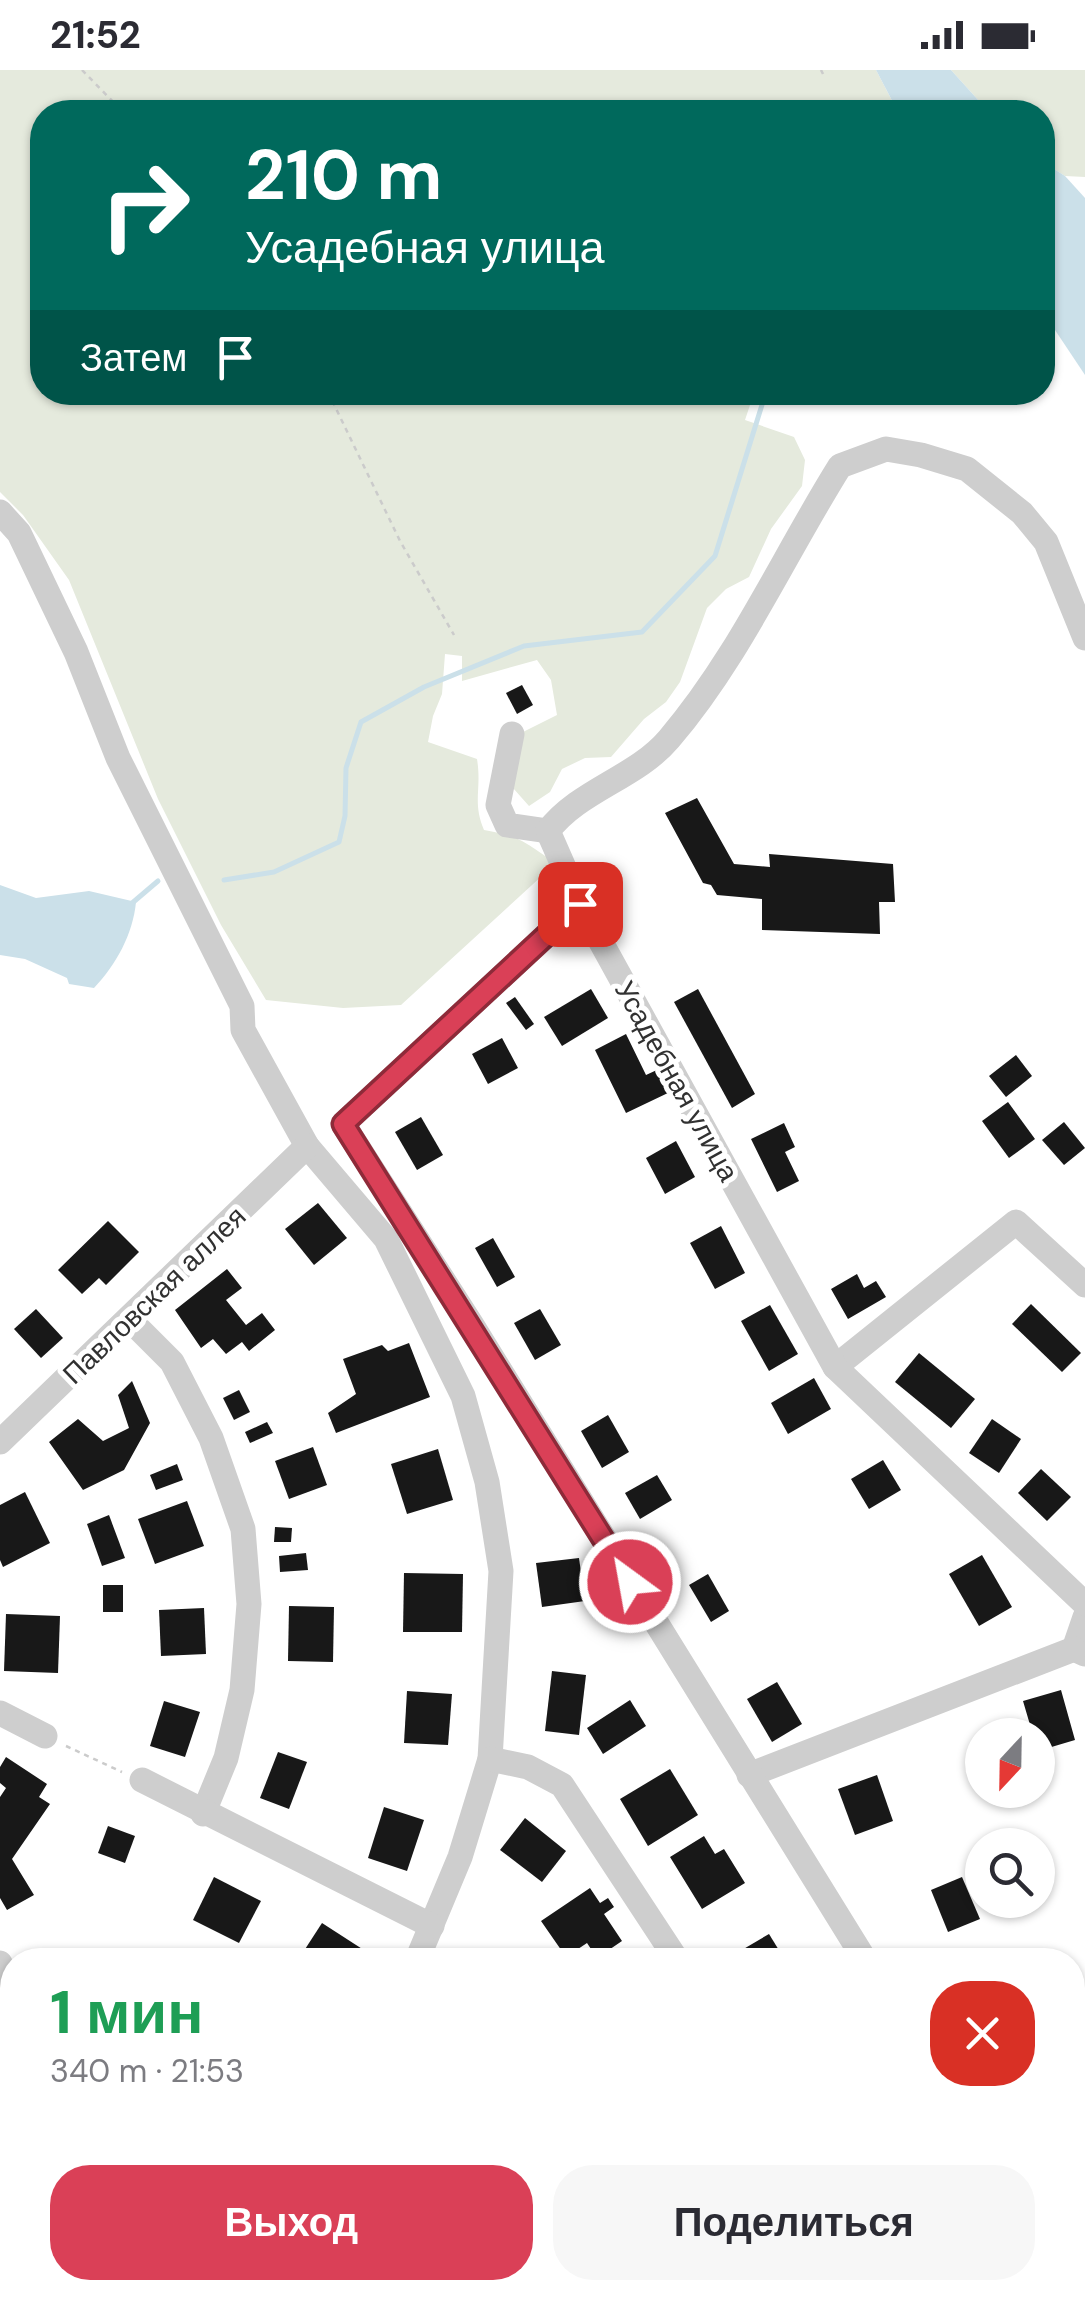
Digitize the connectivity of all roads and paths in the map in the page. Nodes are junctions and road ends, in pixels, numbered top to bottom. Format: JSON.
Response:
{"nodes":[{"id":1,"x":82,"y":70,"type":"edge"},
{"id":2,"x":111,"y":100,"type":"edge"},
{"id":3,"x":334,"y":405,"type":"edge"},
{"id":4,"x":0,"y":512,"type":"edge"},
{"id":5,"x":454,"y":635,"type":"dead end"},
{"id":6,"x":1085,"y":638,"type":"edge"},
{"id":7,"x":512,"y":734,"type":"dead end"},
{"id":8,"x":548,"y":831,"type":"junction"},
{"id":9,"x":580,"y":904,"type":"junction"},
{"id":10,"x":307,"y":1146,"type":"junction"},
{"id":11,"x":1085,"y":1285,"type":"edge"},
{"id":12,"x":130,"y":1320,"type":"junction"},
{"id":13,"x":834,"y":1367,"type":"junction"},
{"id":14,"x":0,"y":1442,"type":"edge"},
{"id":15,"x":1085,"y":1604,"type":"edge"},
{"id":16,"x":1085,"y":1617,"type":"edge"},
{"id":17,"x":1079,"y":1652,"type":"edge"},
{"id":18,"x":0,"y":1713,"type":"edge"},
{"id":19,"x":44,"y":1736,"type":"joint"},
{"id":20,"x":490,"y":1759,"type":"junction"},
{"id":21,"x":749,"y":1775,"type":"junction"},
{"id":22,"x":142,"y":1780,"type":"joint"},
{"id":23,"x":204,"y":1814,"type":"junction"},
{"id":24,"x":432,"y":1926,"type":"junction"},
{"id":25,"x":422,"y":1948,"type":"edge"},
{"id":26,"x":670,"y":1948,"type":"edge"},
{"id":27,"x":857,"y":1948,"type":"edge"}],
"edges":[{"from":1,"to":2,"type":"path"},
{"from":3,"to":5,"type":"path"},
{"from":4,"to":10,"type":"street"},
{"from":6,"to":8,"type":"street"},
{"from":7,"to":8,"type":"street"},
{"from":8,"to":9,"type":"street","name":"Усадебная улица"},
{"from":9,"to":13,"type":"street","name":"Усадебная улица"},
{"from":9,"to":21,"type":"street"},
{"from":10,"to":12,"type":"street","name":"Павловская аллея"},
{"from":10,"to":20,"type":"street"},
{"from":11,"to":13,"type":"street"},
{"from":12,"to":14,"type":"street","name":"Павловская аллея"},
{"from":12,"to":23,"type":"street"},
{"from":13,"to":15,"type":"street","name":"Усадебная улица"},
{"from":16,"to":17,"type":"street"},
{"from":17,"to":21,"type":"street"},
{"from":18,"to":19,"type":"street"},
{"from":19,"to":22,"type":"path"},
{"from":20,"to":24,"type":"street"},
{"from":20,"to":26,"type":"street"},
{"from":21,"to":27,"type":"street"},
{"from":22,"to":23,"type":"street"},
{"from":23,"to":24,"type":"street"},
{"from":24,"to":25,"type":"street"}]}
